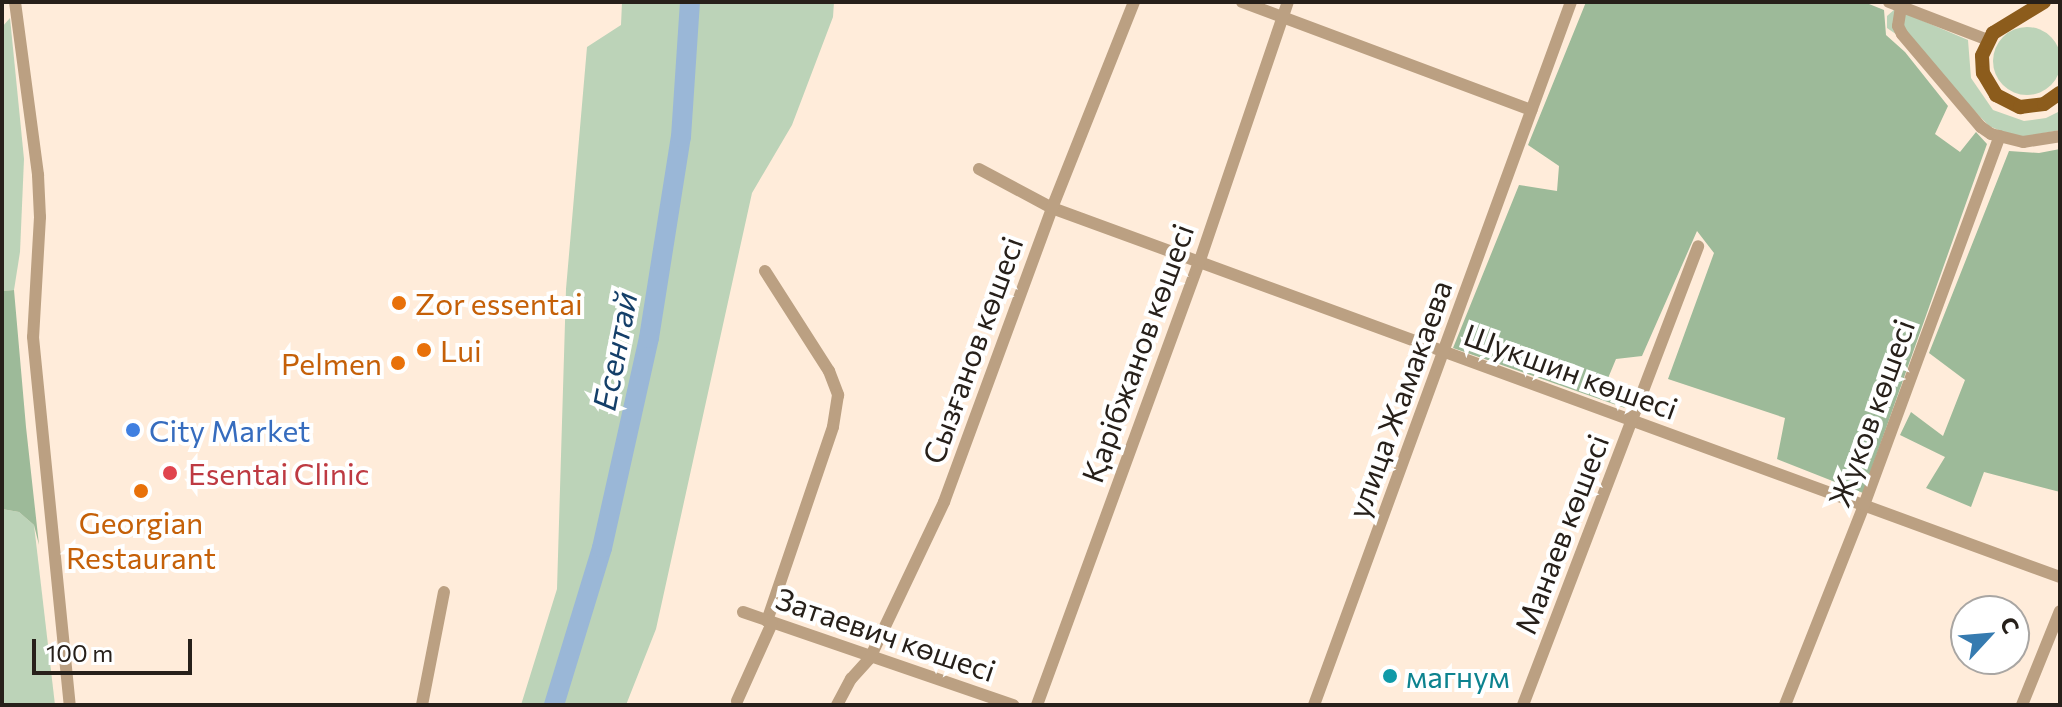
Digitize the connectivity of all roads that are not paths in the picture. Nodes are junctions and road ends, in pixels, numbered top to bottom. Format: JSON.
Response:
{"nodes":[{"id":1,"x":15,"y":2,"type":"edge"},
{"id":2,"x":1134,"y":2,"type":"edge"},
{"id":3,"x":1242,"y":2,"type":"edge"},
{"id":4,"x":1288,"y":2,"type":"edge"},
{"id":5,"x":1571,"y":2,"type":"edge"},
{"id":6,"x":1895,"y":5,"type":"edge"},
{"id":7,"x":2039,"y":5,"type":"edge"},
{"id":8,"x":1283,"y":16,"type":"junction"},
{"id":9,"x":1988,"y":40,"type":"junction"},
{"id":10,"x":2060,"y":93,"type":"edge"},
{"id":11,"x":1531,"y":110,"type":"junction"},
{"id":12,"x":2000,"y":136,"type":"junction"},
{"id":13,"x":2060,"y":136,"type":"edge"},
{"id":14,"x":979,"y":169,"type":"dead end"},
{"id":15,"x":1052,"y":208,"type":"junction"},
{"id":16,"x":1698,"y":246,"type":"dead end"},
{"id":17,"x":1200,"y":260,"type":"junction"},
{"id":18,"x":765,"y":271,"type":"dead end"},
{"id":19,"x":1444,"y":352,"type":"junction"},
{"id":20,"x":1633,"y":421,"type":"junction"},
{"id":21,"x":1864,"y":505,"type":"junction"},
{"id":22,"x":2060,"y":577,"type":"edge"},
{"id":23,"x":444,"y":592,"type":"dead end"},
{"id":24,"x":2060,"y":611,"type":"edge"},
{"id":25,"x":743,"y":612,"type":"dead end"},
{"id":26,"x":770,"y":622,"type":"junction"},
{"id":27,"x":870,"y":658,"type":"junction"},
{"id":28,"x":737,"y":701,"type":"dead end"},
{"id":29,"x":70,"y":705,"type":"edge"},
{"id":30,"x":422,"y":705,"type":"edge"},
{"id":31,"x":837,"y":705,"type":"edge"},
{"id":32,"x":1013,"y":705,"type":"edge"},
{"id":33,"x":1037,"y":705,"type":"edge"},
{"id":34,"x":1314,"y":705,"type":"edge"},
{"id":35,"x":1523,"y":705,"type":"edge"},
{"id":36,"x":1785,"y":705,"type":"edge"},
{"id":37,"x":2022,"y":705,"type":"edge"}],
"edges":[{"from":1,"to":29,"type":"street"},
{"from":2,"to":15,"type":"street","name":"Сызғанов көшесі"},
{"from":3,"to":8,"type":"street"},
{"from":4,"to":8,"type":"street","name":"Қарібжанов көшесі"},
{"from":5,"to":11,"type":"street","name":"улица Жамакаева"},
{"from":6,"to":9,"type":"street"},
{"from":6,"to":12,"type":"street"},
{"from":7,"to":9,"type":"main road"},
{"from":8,"to":11,"type":"street"},
{"from":8,"to":17,"type":"street","name":"Қарібжанов көшесі"},
{"from":9,"to":10,"type":"main road"},
{"from":11,"to":19,"type":"street","name":"улица Жамакаева"},
{"from":12,"to":13,"type":"street"},
{"from":12,"to":21,"type":"street","name":"Жуков көшесі"},
{"from":14,"to":15,"type":"street","name":"Шукшин көшесі"},
{"from":15,"to":17,"type":"street","name":"Шукшин көшесі"},
{"from":15,"to":27,"type":"street","name":"Сызғанов көшесі"},
{"from":16,"to":20,"type":"street","name":"Манаев көшесі"},
{"from":17,"to":19,"type":"street","name":"Шукшин көшесі"},
{"from":17,"to":33,"type":"street","name":"Қарібжанов көшесі"},
{"from":18,"to":26,"type":"street"},
{"from":19,"to":20,"type":"street","name":"Шукшин көшесі"},
{"from":19,"to":34,"type":"street","name":"улица Жамакаева"},
{"from":20,"to":21,"type":"street","name":"Шукшин көшесі"},
{"from":20,"to":35,"type":"street","name":"Манаев көшесі"},
{"from":21,"to":22,"type":"street","name":"Шукшин көшесі"},
{"from":21,"to":36,"type":"street","name":"Жуков көшесі"},
{"from":23,"to":30,"type":"street"},
{"from":24,"to":37,"type":"street"},
{"from":25,"to":26,"type":"street","name":"Затаевич көшесі"},
{"from":26,"to":27,"type":"street","name":"Затаевич көшесі"},
{"from":26,"to":28,"type":"street"},
{"from":27,"to":31,"type":"street","name":"Сызғанов көшесі"},
{"from":27,"to":32,"type":"street","name":"Затаевич көшесі"}]}
